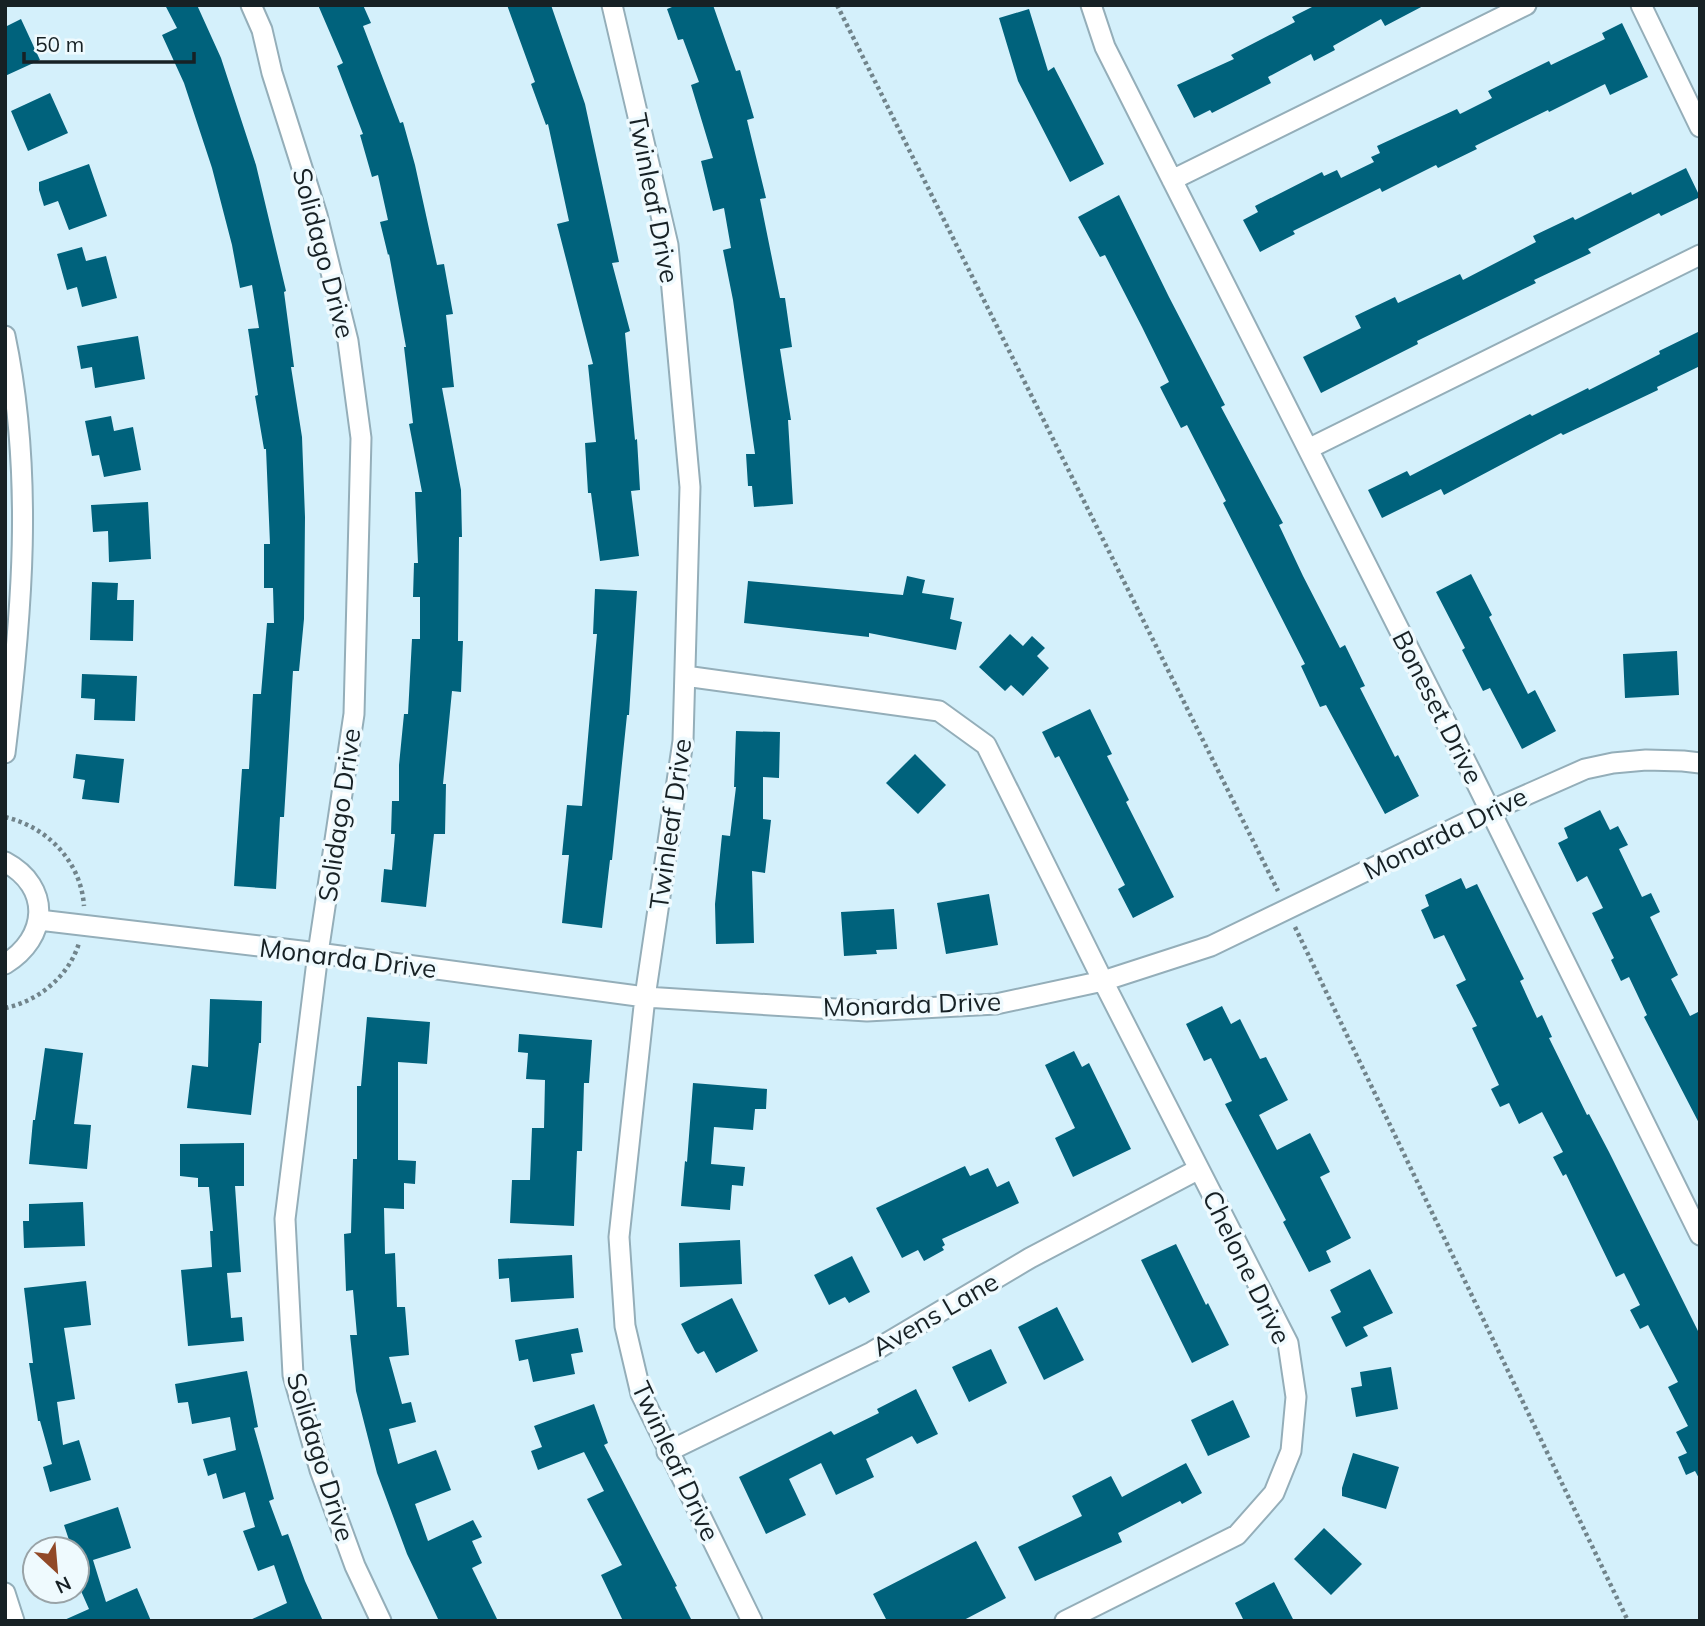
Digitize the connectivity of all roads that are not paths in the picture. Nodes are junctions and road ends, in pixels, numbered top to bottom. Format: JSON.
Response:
{"nodes":[{"id":1,"x":251,"y":5,"type":"edge"},
{"id":2,"x":612,"y":5,"type":"edge"},
{"id":3,"x":1091,"y":5,"type":"edge"},
{"id":4,"x":1526,"y":5,"type":"edge"},
{"id":5,"x":1641,"y":5,"type":"edge"},
{"id":6,"x":1700,"y":127,"type":"edge"},
{"id":7,"x":1172,"y":180,"type":"junction"},
{"id":8,"x":1700,"y":255,"type":"edge"},
{"id":9,"x":5,"y":336,"type":"edge"},
{"id":10,"x":1308,"y":449,"type":"junction"},
{"id":11,"x":685,"y":676,"type":"junction"},
{"id":12,"x":5,"y":753,"type":"edge"},
{"id":13,"x":1700,"y":763,"type":"edge"},
{"id":14,"x":1490,"y":811,"type":"junction"},
{"id":15,"x":5,"y":862,"type":"edge"},
{"id":16,"x":39,"y":920,"type":"junction"},
{"id":17,"x":318,"y":953,"type":"junction"},
{"id":18,"x":5,"y":964,"type":"edge"},
{"id":19,"x":1103,"y":981,"type":"junction"},
{"id":20,"x":645,"y":998,"type":"junction"},
{"id":21,"x":1199,"y":1170,"type":"junction"},
{"id":22,"x":1700,"y":1235,"type":"edge"},
{"id":23,"x":667,"y":1452,"type":"junction"},
{"id":24,"x":5,"y":1593,"type":"edge"},
{"id":25,"x":14,"y":1621,"type":"edge"},
{"id":26,"x":381,"y":1621,"type":"edge"},
{"id":27,"x":752,"y":1621,"type":"edge"},
{"id":28,"x":1065,"y":1621,"type":"edge"}],
"edges":[{"from":1,"to":17,"type":"street","name":"Solidago Drive"},
{"from":2,"to":11,"type":"street","name":"Twinleaf Drive"},
{"from":3,"to":7,"type":"street","name":"Boneset Drive"},
{"from":4,"to":7,"type":"street"},
{"from":5,"to":6,"type":"street"},
{"from":7,"to":10,"type":"street","name":"Boneset Drive"},
{"from":8,"to":10,"type":"street"},
{"from":9,"to":12,"type":"street"},
{"from":10,"to":14,"type":"street","name":"Boneset Drive"},
{"from":11,"to":19,"type":"street","name":"Chelone Drive"},
{"from":11,"to":20,"type":"street","name":"Twinleaf Drive"},
{"from":13,"to":14,"type":"street","name":"Monarda Drive"},
{"from":14,"to":19,"type":"street","name":"Monarda Drive"},
{"from":14,"to":22,"type":"street","name":"Boneset Drive"},
{"from":15,"to":16,"type":"street"},
{"from":16,"to":17,"type":"street","name":"Monarda Drive"},
{"from":16,"to":18,"type":"street"},
{"from":17,"to":20,"type":"street","name":"Monarda Drive"},
{"from":17,"to":26,"type":"street","name":"Solidago Drive"},
{"from":19,"to":20,"type":"street","name":"Monarda Drive"},
{"from":19,"to":21,"type":"street","name":"Chelone Drive"},
{"from":20,"to":23,"type":"street","name":"Twinleaf Drive"},
{"from":21,"to":23,"type":"street","name":"Avens Lane"},
{"from":21,"to":28,"type":"street","name":"Chelone Drive"},
{"from":23,"to":27,"type":"street","name":"Twinleaf Drive"},
{"from":24,"to":25,"type":"street"}]}
